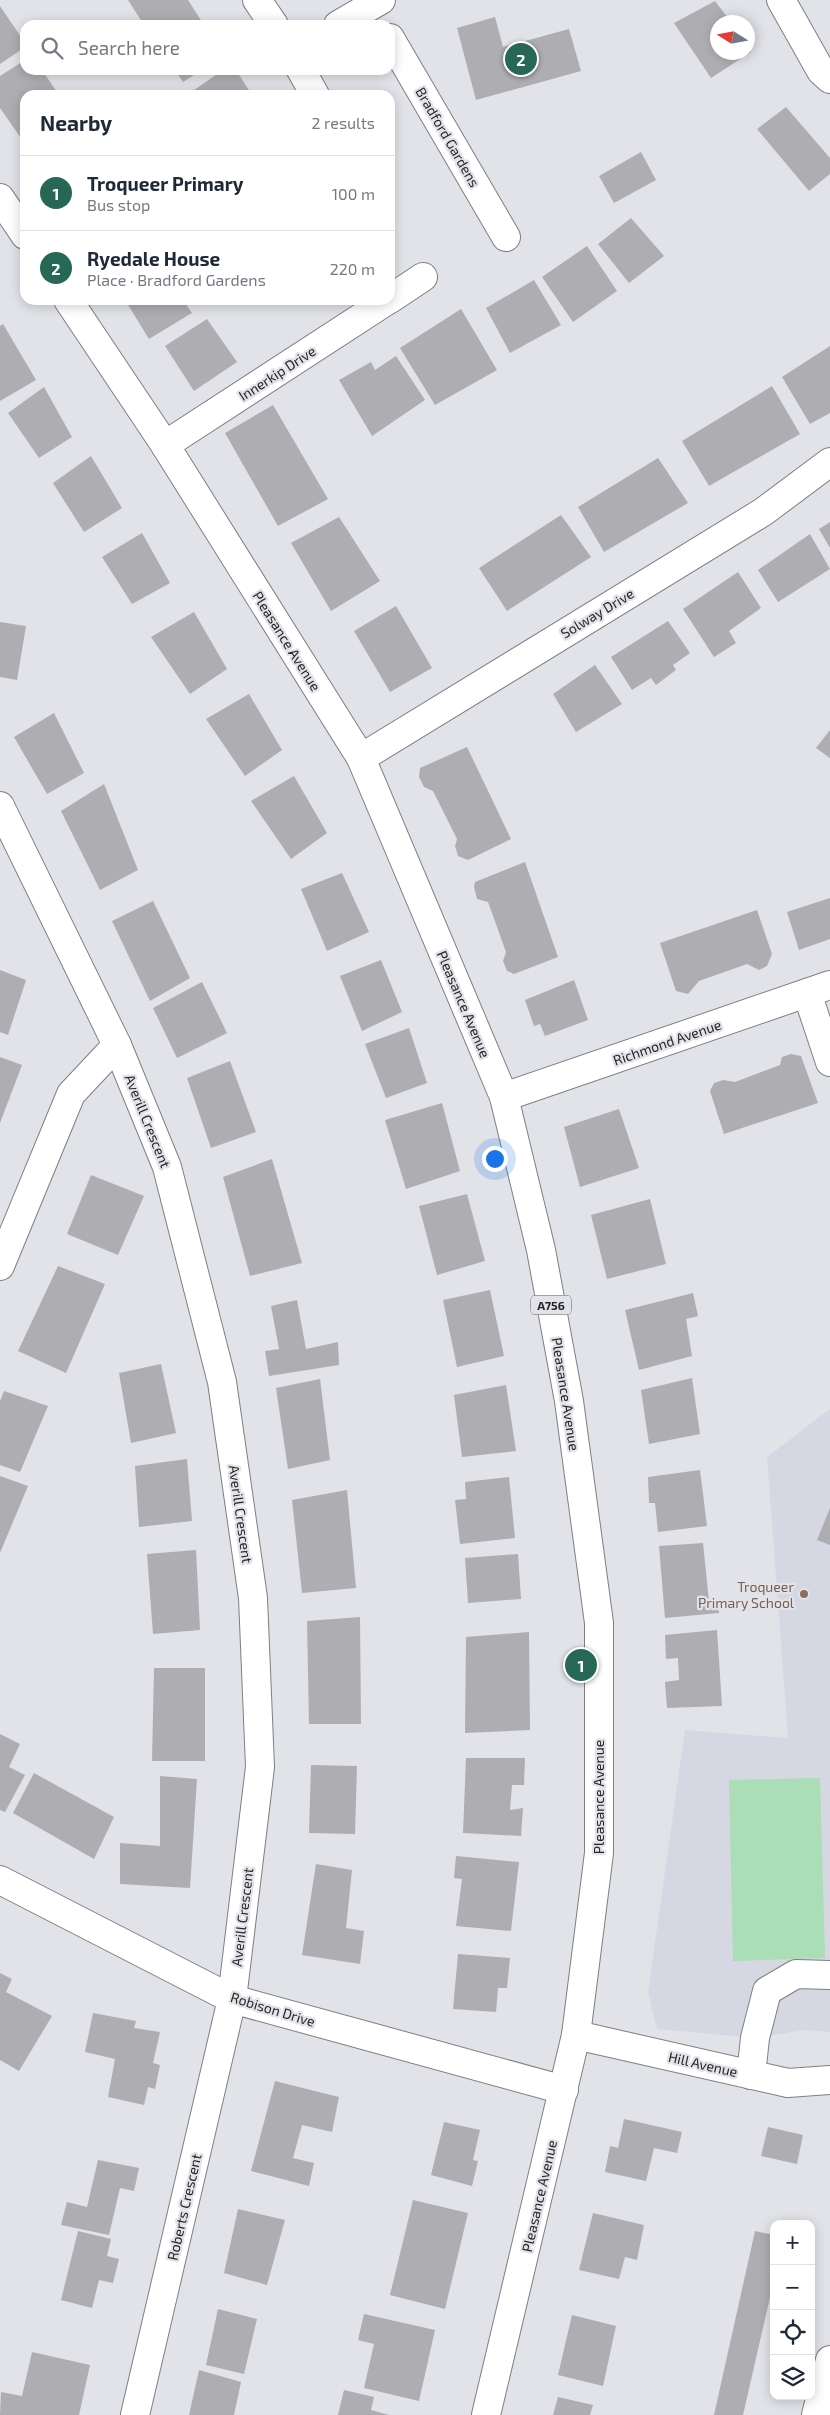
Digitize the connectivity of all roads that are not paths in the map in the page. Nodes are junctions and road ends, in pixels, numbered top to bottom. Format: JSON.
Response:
{"nodes":[{"id":1,"x":258,"y":0,"type":"edge"},
{"id":2,"x":781,"y":0,"type":"edge"},
{"id":3,"x":378,"y":10,"type":"edge"},
{"id":4,"x":271,"y":20,"type":"edge"},
{"id":5,"x":351,"y":20,"type":"edge"},
{"id":6,"x":395,"y":47,"type":"edge"},
{"id":7,"x":827,"y":72,"type":"edge"},
{"id":8,"x":305,"y":75,"type":"edge"},
{"id":9,"x":312,"y":90,"type":"edge"},
{"id":10,"x":0,"y":198,"type":"edge"},
{"id":11,"x":20,"y":228,"type":"edge"},
{"id":12,"x":506,"y":236,"type":"dead end"},
{"id":13,"x":423,"y":277,"type":"dead end"},
{"id":14,"x":395,"y":295,"type":"edge"},
{"id":15,"x":71,"y":305,"type":"edge"},
{"id":16,"x":380,"y":305,"type":"edge"},
{"id":17,"x":165,"y":445,"type":"junction"},
{"id":18,"x":830,"y":462,"type":"edge"},
{"id":19,"x":361,"y":758,"type":"junction"},
{"id":20,"x":0,"y":806,"type":"edge"},
{"id":21,"x":819,"y":989,"type":"edge"},
{"id":22,"x":118,"y":1045,"type":"junction"},
{"id":23,"x":830,"y":1062,"type":"edge"},
{"id":24,"x":504,"y":1097,"type":"junction"},
{"id":25,"x":0,"y":1266,"type":"edge"},
{"id":26,"x":0,"y":1880,"type":"edge"},
{"id":27,"x":830,"y":1974,"type":"edge"},
{"id":28,"x":232,"y":1999,"type":"junction"},
{"id":29,"x":576,"y":2035,"type":"junction"},
{"id":30,"x":751,"y":2075,"type":"junction"},
{"id":31,"x":830,"y":2080,"type":"edge"},
{"id":32,"x":564,"y":2090,"type":"junction"},
{"id":33,"x":830,"y":2360,"type":"edge"},
{"id":34,"x":135,"y":2415,"type":"edge"},
{"id":35,"x":486,"y":2415,"type":"edge"},
{"id":36,"x":816,"y":2415,"type":"edge"}],
"edges":[{"from":1,"to":4,"type":"street"},
{"from":2,"to":7,"type":"street"},
{"from":3,"to":5,"type":"street"},
{"from":6,"to":12,"type":"street","name":"Bradford Gardens"},
{"from":8,"to":9,"type":"street"},
{"from":10,"to":11,"type":"street"},
{"from":13,"to":14,"type":"street","name":"Innerkip Drive"},
{"from":15,"to":17,"type":"street","name":"Pleasance Avenue","number":"A756"},
{"from":16,"to":17,"type":"street","name":"Innerkip Drive"},
{"from":17,"to":19,"type":"street","name":"Pleasance Avenue","number":"A756"},
{"from":18,"to":19,"type":"street","name":"Solway Drive"},
{"from":19,"to":24,"type":"street","name":"Pleasance Avenue","number":"A756"},
{"from":20,"to":22,"type":"street","name":"Averill Crescent"},
{"from":21,"to":23,"type":"street"},
{"from":21,"to":24,"type":"street","name":"Richmond Avenue"},
{"from":22,"to":25,"type":"street"},
{"from":22,"to":28,"type":"street","name":"Averill Crescent"},
{"from":24,"to":29,"type":"street","name":"Pleasance Avenue","number":"A756"},
{"from":26,"to":28,"type":"street","name":"Robison Drive"},
{"from":27,"to":30,"type":"street"},
{"from":28,"to":32,"type":"street","name":"Robison Drive"},
{"from":28,"to":34,"type":"street","name":"Roberts Crescent"},
{"from":29,"to":30,"type":"street","name":"Hill Avenue"},
{"from":29,"to":32,"type":"street","name":"Pleasance Avenue","number":"A756"},
{"from":30,"to":31,"type":"street","name":"Hill Avenue"},
{"from":32,"to":35,"type":"street","name":"Pleasance Avenue","number":"A756"},
{"from":33,"to":36,"type":"street"}]}
